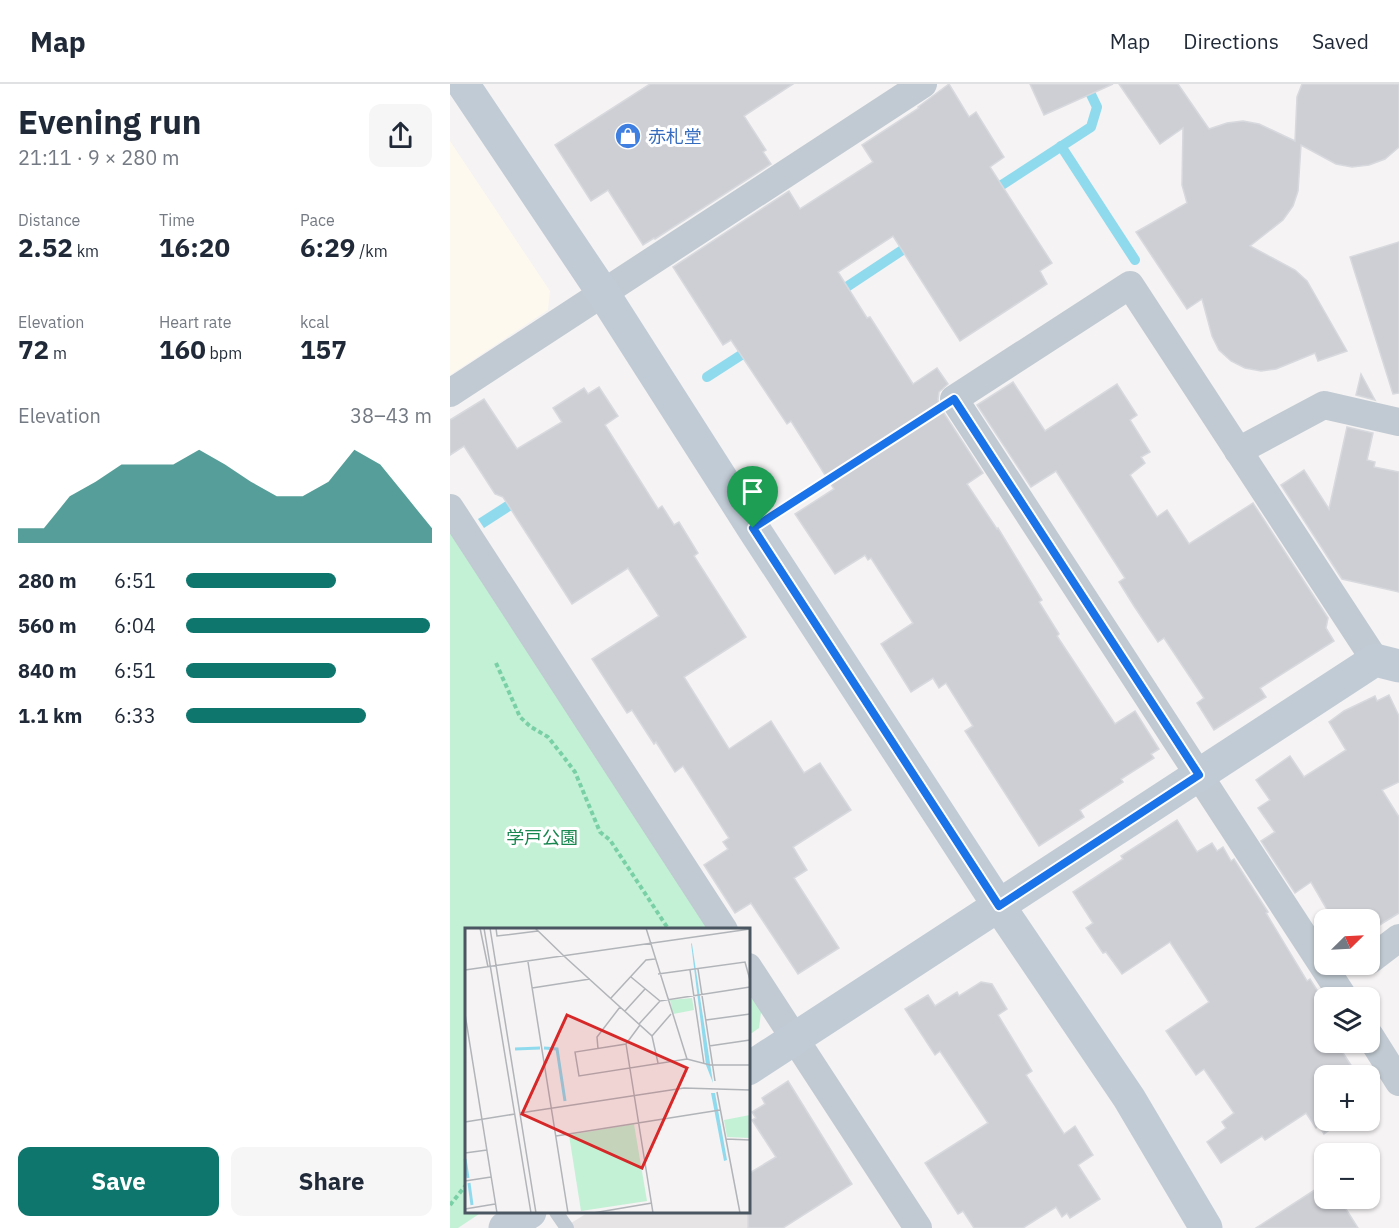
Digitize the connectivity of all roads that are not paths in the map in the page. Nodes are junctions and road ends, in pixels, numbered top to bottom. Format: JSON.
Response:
{"nodes":[{"id":1,"x":463,"y":84,"type":"edge"},
{"id":2,"x":923,"y":84,"type":"edge"},
{"id":3,"x":603,"y":293,"type":"junction"},
{"id":4,"x":450,"y":393,"type":"edge"},
{"id":5,"x":1399,"y":422,"type":"edge"},
{"id":6,"x":1238,"y":451,"type":"junction"},
{"id":7,"x":450,"y":508,"type":"edge"},
{"id":8,"x":1387,"y":663,"type":"edge"},
{"id":9,"x":1199,"y":775,"type":"junction"},
{"id":10,"x":999,"y":906,"type":"junction"},
{"id":11,"x":723,"y":928,"type":"edge"},
{"id":12,"x":1399,"y":938,"type":"edge"},
{"id":13,"x":1380,"y":952,"type":"edge"},
{"id":14,"x":750,"y":970,"type":"edge"},
{"id":15,"x":1354,"y":975,"type":"edge"},
{"id":16,"x":1337,"y":987,"type":"edge"},
{"id":17,"x":1344,"y":987,"type":"edge"},
{"id":18,"x":795,"y":1039,"type":"junction"},
{"id":19,"x":1380,"y":1052,"type":"edge"},
{"id":20,"x":750,"y":1068,"type":"edge"},
{"id":21,"x":1399,"y":1082,"type":"edge"},
{"id":22,"x":528,"y":1213,"type":"edge"},
{"id":23,"x":557,"y":1213,"type":"edge"},
{"id":24,"x":505,"y":1228,"type":"edge"},
{"id":25,"x":567,"y":1228,"type":"edge"},
{"id":26,"x":918,"y":1228,"type":"edge"},
{"id":27,"x":1206,"y":1228,"type":"edge"}],
"edges":[{"from":1,"to":3,"type":"street"},
{"from":2,"to":3,"type":"street"},
{"from":3,"to":4,"type":"street"},
{"from":3,"to":10,"type":"street"},
{"from":5,"to":6,"type":"street"},
{"from":6,"to":8,"type":"street"},
{"from":6,"to":9,"type":"street"},
{"from":7,"to":11,"type":"street"},
{"from":8,"to":9,"type":"street"},
{"from":9,"to":10,"type":"street"},
{"from":9,"to":16,"type":"street"},
{"from":10,"to":18,"type":"street"},
{"from":10,"to":27,"type":"street"},
{"from":12,"to":13,"type":"street"},
{"from":14,"to":18,"type":"street"},
{"from":15,"to":17,"type":"street"},
{"from":18,"to":20,"type":"street"},
{"from":18,"to":26,"type":"street"},
{"from":19,"to":21,"type":"street"},
{"from":22,"to":24,"type":"street"},
{"from":23,"to":25,"type":"lane"}]}
